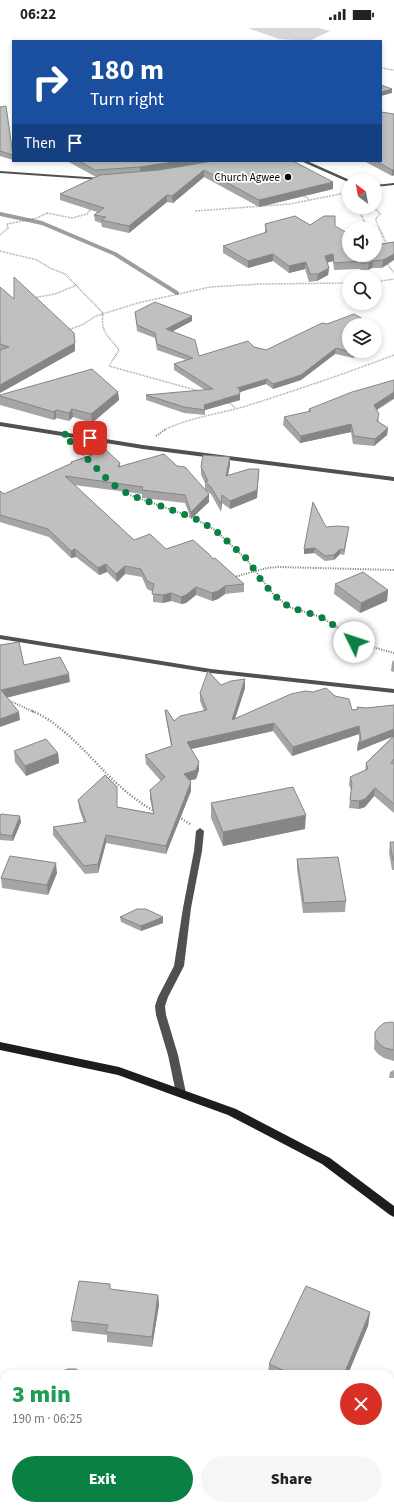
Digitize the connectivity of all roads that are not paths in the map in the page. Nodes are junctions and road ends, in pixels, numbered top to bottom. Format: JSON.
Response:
{"nodes":[{"id":1,"x":305,"y":162,"type":"edge"},
{"id":2,"x":0,"y":172,"type":"edge"},
{"id":3,"x":342,"y":178,"type":"edge"},
{"id":4,"x":109,"y":179,"type":"edge"},
{"id":5,"x":394,"y":184,"type":"edge"},
{"id":6,"x":382,"y":185,"type":"edge"},
{"id":7,"x":0,"y":424,"type":"edge"},
{"id":8,"x":394,"y":478,"type":"edge"},
{"id":9,"x":0,"y":637,"type":"edge"},
{"id":10,"x":394,"y":691,"type":"edge"},
{"id":11,"x":200,"y":831,"type":"road end"},
{"id":12,"x":0,"y":1046,"type":"edge"},
{"id":13,"x":181,"y":1093,"type":"junction"},
{"id":14,"x":394,"y":1212,"type":"edge"}],
"edges":[{"from":1,"to":3,"type":"street"},
{"from":2,"to":4,"type":"street"},
{"from":5,"to":6,"type":"street"},
{"from":7,"to":8,"type":"street"},
{"from":9,"to":10,"type":"street"},
{"from":11,"to":13,"type":"street"},
{"from":12,"to":13,"type":"street"},
{"from":13,"to":14,"type":"street"}]}
